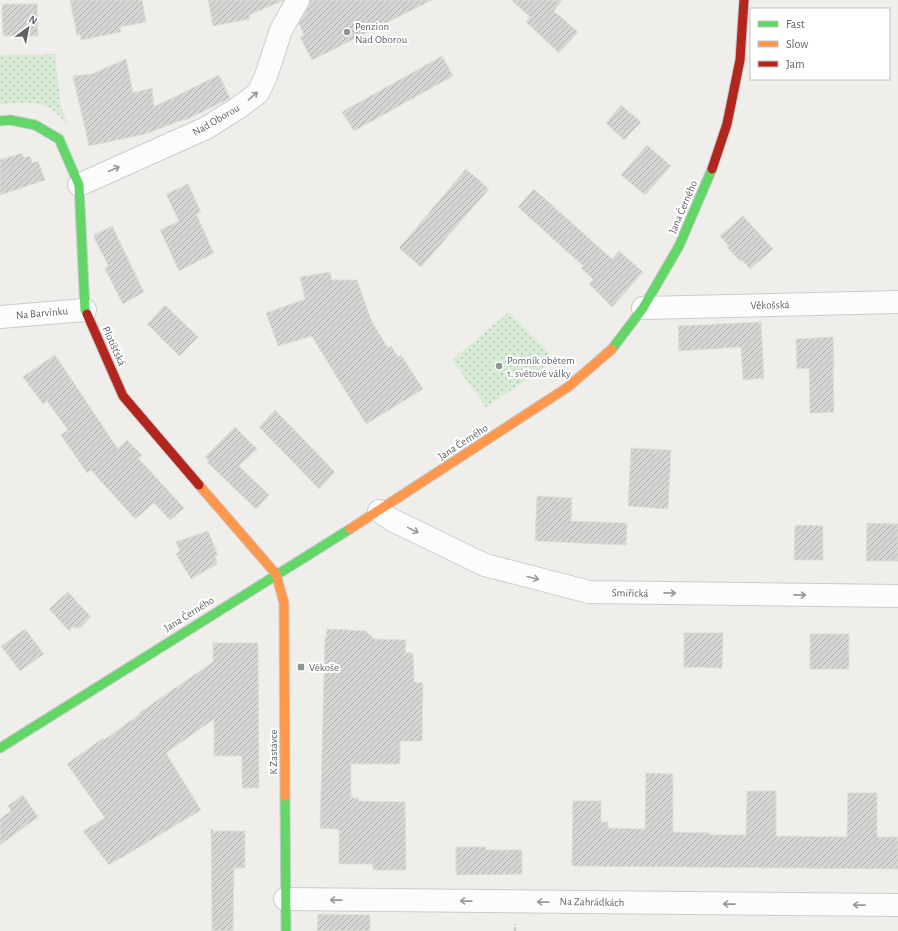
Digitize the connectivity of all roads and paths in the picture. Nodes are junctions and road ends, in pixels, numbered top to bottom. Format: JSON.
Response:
{"nodes":[{"id":1,"x":298,"y":0,"type":"edge"},
{"id":2,"x":744,"y":0,"type":"edge"},
{"id":3,"x":0,"y":121,"type":"edge"},
{"id":4,"x":79,"y":185,"type":"junction"},
{"id":5,"x":898,"y":302,"type":"edge"},
{"id":6,"x":643,"y":308,"type":"junction"},
{"id":7,"x":84,"y":310,"type":"junction"},
{"id":8,"x":0,"y":317,"type":"edge"},
{"id":9,"x":379,"y":511,"type":"junction"},
{"id":10,"x":276,"y":574,"type":"junction"},
{"id":11,"x":898,"y":596,"type":"edge"},
{"id":12,"x":0,"y":748,"type":"edge"},
{"id":13,"x":286,"y":899,"type":"junction"},
{"id":14,"x":898,"y":905,"type":"edge"},
{"id":15,"x":286,"y":931,"type":"edge"}],
"edges":[{"from":4,"to":1,"type":"street","name":"Nad Oborou","one_way":true},
{"from":2,"to":6,"type":"street","name":"Jana Černého"},
{"from":3,"to":4,"type":"street","name":"Plotišťská"},
{"from":4,"to":7,"type":"street","name":"Plotišťská"},
{"from":5,"to":6,"type":"street","name":"Věkošská"},
{"from":6,"to":9,"type":"street","name":"Jana Černého"},
{"from":7,"to":8,"type":"street","name":"Na Barvínku"},
{"from":7,"to":10,"type":"street","name":"Plotišťská"},
{"from":9,"to":10,"type":"street","name":"Jana Černého"},
{"from":9,"to":11,"type":"street","name":"Smiřická","one_way":true},
{"from":10,"to":12,"type":"street","name":"Jana Černého"},
{"from":10,"to":13,"type":"street","name":"K Zastávce"},
{"from":14,"to":13,"type":"street","name":"Na Zahrádkách","one_way":true},
{"from":13,"to":15,"type":"street","name":"K Zastávce"}]}
